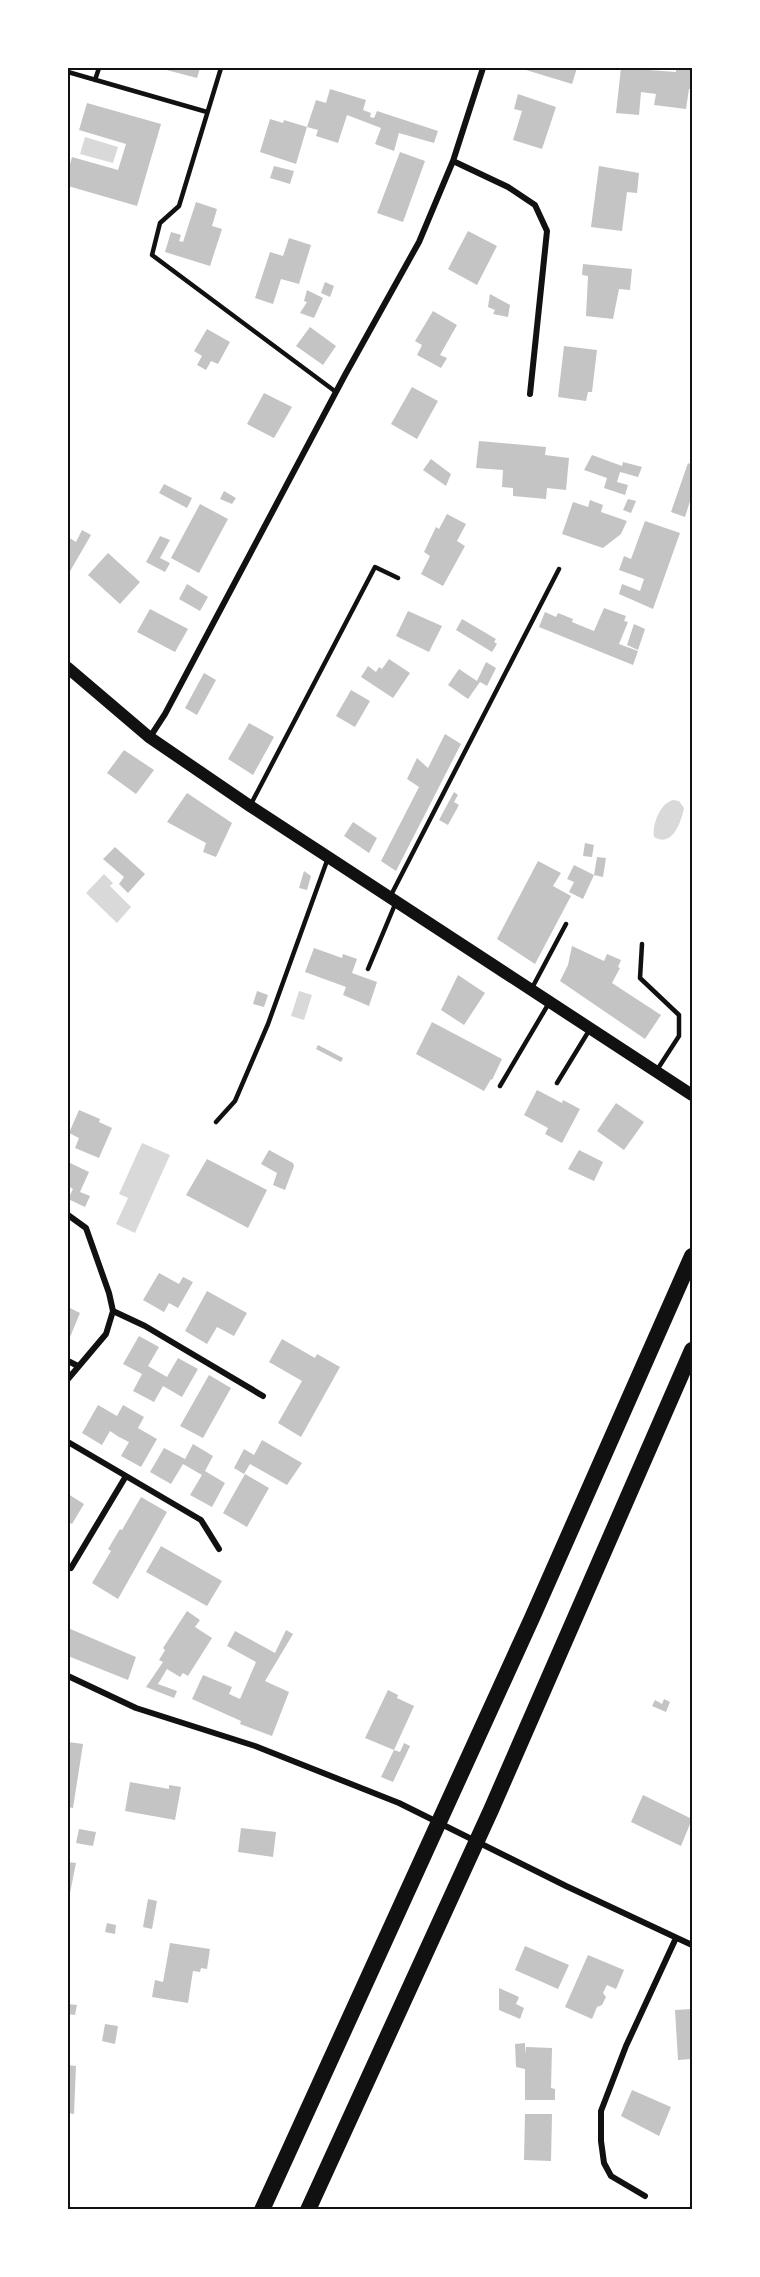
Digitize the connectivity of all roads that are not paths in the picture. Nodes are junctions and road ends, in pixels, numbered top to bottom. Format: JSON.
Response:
{"nodes":[{"id":1,"x":99,"y":68,"type":"edge"},
{"id":2,"x":221,"y":68,"type":"edge"},
{"id":3,"x":483,"y":68,"type":"edge"},
{"id":4,"x":68,"y":72,"type":"edge"},
{"id":5,"x":95,"y":80,"type":"junction"},
{"id":6,"x":207,"y":112,"type":"junction"},
{"id":7,"x":453,"y":161,"type":"junction"},
{"id":8,"x":336,"y":392,"type":"junction"},
{"id":9,"x":530,"y":394,"type":"dead end"},
{"id":10,"x":559,"y":569,"type":"dead end"},
{"id":11,"x":398,"y":578,"type":"dead end"},
{"id":12,"x":68,"y":668,"type":"edge"},
{"id":13,"x":149,"y":737,"type":"junction"},
{"id":14,"x":250,"y":806,"type":"junction"},
{"id":15,"x":328,"y":857,"type":"junction"},
{"id":16,"x":393,"y":899,"type":"junction"},
{"id":17,"x":566,"y":924,"type":"dead end"},
{"id":18,"x":642,"y":944,"type":"dead end"},
{"id":19,"x":368,"y":969,"type":"dead end"},
{"id":20,"x":532,"y":988,"type":"junction"},
{"id":21,"x":550,"y":1001,"type":"junction"},
{"id":22,"x":591,"y":1027,"type":"junction"},
{"id":23,"x":657,"y":1070,"type":"junction"},
{"id":24,"x":557,"y":1083,"type":"dead end"},
{"id":25,"x":500,"y":1086,"type":"dead end"},
{"id":26,"x":693,"y":1095,"type":"edge"},
{"id":27,"x":216,"y":1122,"type":"dead end"},
{"id":28,"x":68,"y":1215,"type":"edge"},
{"id":29,"x":693,"y":1256,"type":"edge"},
{"id":30,"x":113,"y":1311,"type":"junction"},
{"id":31,"x":693,"y":1350,"type":"edge"},
{"id":32,"x":68,"y":1361,"type":"edge"},
{"id":33,"x":78,"y":1366,"type":"junction"},
{"id":34,"x":68,"y":1379,"type":"edge"},
{"id":35,"x":263,"y":1396,"type":"dead end"},
{"id":36,"x":68,"y":1442,"type":"edge"},
{"id":37,"x":126,"y":1476,"type":"junction"},
{"id":38,"x":219,"y":1549,"type":"dead end"},
{"id":39,"x":71,"y":1568,"type":"dead end"},
{"id":40,"x":68,"y":1676,"type":"edge"},
{"id":41,"x":676,"y":1938,"type":"junction"},
{"id":42,"x":693,"y":1945,"type":"edge"},
{"id":43,"x":645,"y":2196,"type":"dead end"},
{"id":44,"x":262,"y":2210,"type":"edge"},
{"id":45,"x":308,"y":2210,"type":"edge"}],
"edges":[{"from":1,"to":5,"type":"lane"},
{"from":2,"to":6,"type":"lane"},
{"from":3,"to":7,"type":"street"},
{"from":4,"to":5,"type":"lane"},
{"from":5,"to":6,"type":"lane"},
{"from":6,"to":8,"type":"lane"},
{"from":7,"to":8,"type":"street"},
{"from":7,"to":9,"type":"street"},
{"from":8,"to":13,"type":"street"},
{"from":10,"to":16,"type":"lane"},
{"from":11,"to":14,"type":"lane"},
{"from":12,"to":13,"type":"main road"},
{"from":13,"to":14,"type":"main road"},
{"from":14,"to":15,"type":"main road"},
{"from":15,"to":16,"type":"main road"},
{"from":15,"to":27,"type":"lane"},
{"from":16,"to":19,"type":"lane"},
{"from":16,"to":20,"type":"main road"},
{"from":17,"to":20,"type":"lane"},
{"from":18,"to":23,"type":"lane"},
{"from":20,"to":21,"type":"main road"},
{"from":21,"to":22,"type":"main road"},
{"from":21,"to":25,"type":"lane"},
{"from":22,"to":23,"type":"main road"},
{"from":22,"to":24,"type":"lane"},
{"from":23,"to":26,"type":"main road"},
{"from":28,"to":30,"type":"street"},
{"from":29,"to":44,"type":"highway"},
{"from":30,"to":33,"type":"street"},
{"from":30,"to":35,"type":"street"},
{"from":31,"to":45,"type":"highway"},
{"from":32,"to":33,"type":"street"},
{"from":33,"to":34,"type":"street"},
{"from":36,"to":37,"type":"street"},
{"from":37,"to":38,"type":"street"},
{"from":37,"to":39,"type":"street"},
{"from":40,"to":41,"type":"street"},
{"from":41,"to":42,"type":"street"},
{"from":41,"to":43,"type":"street"}]}
